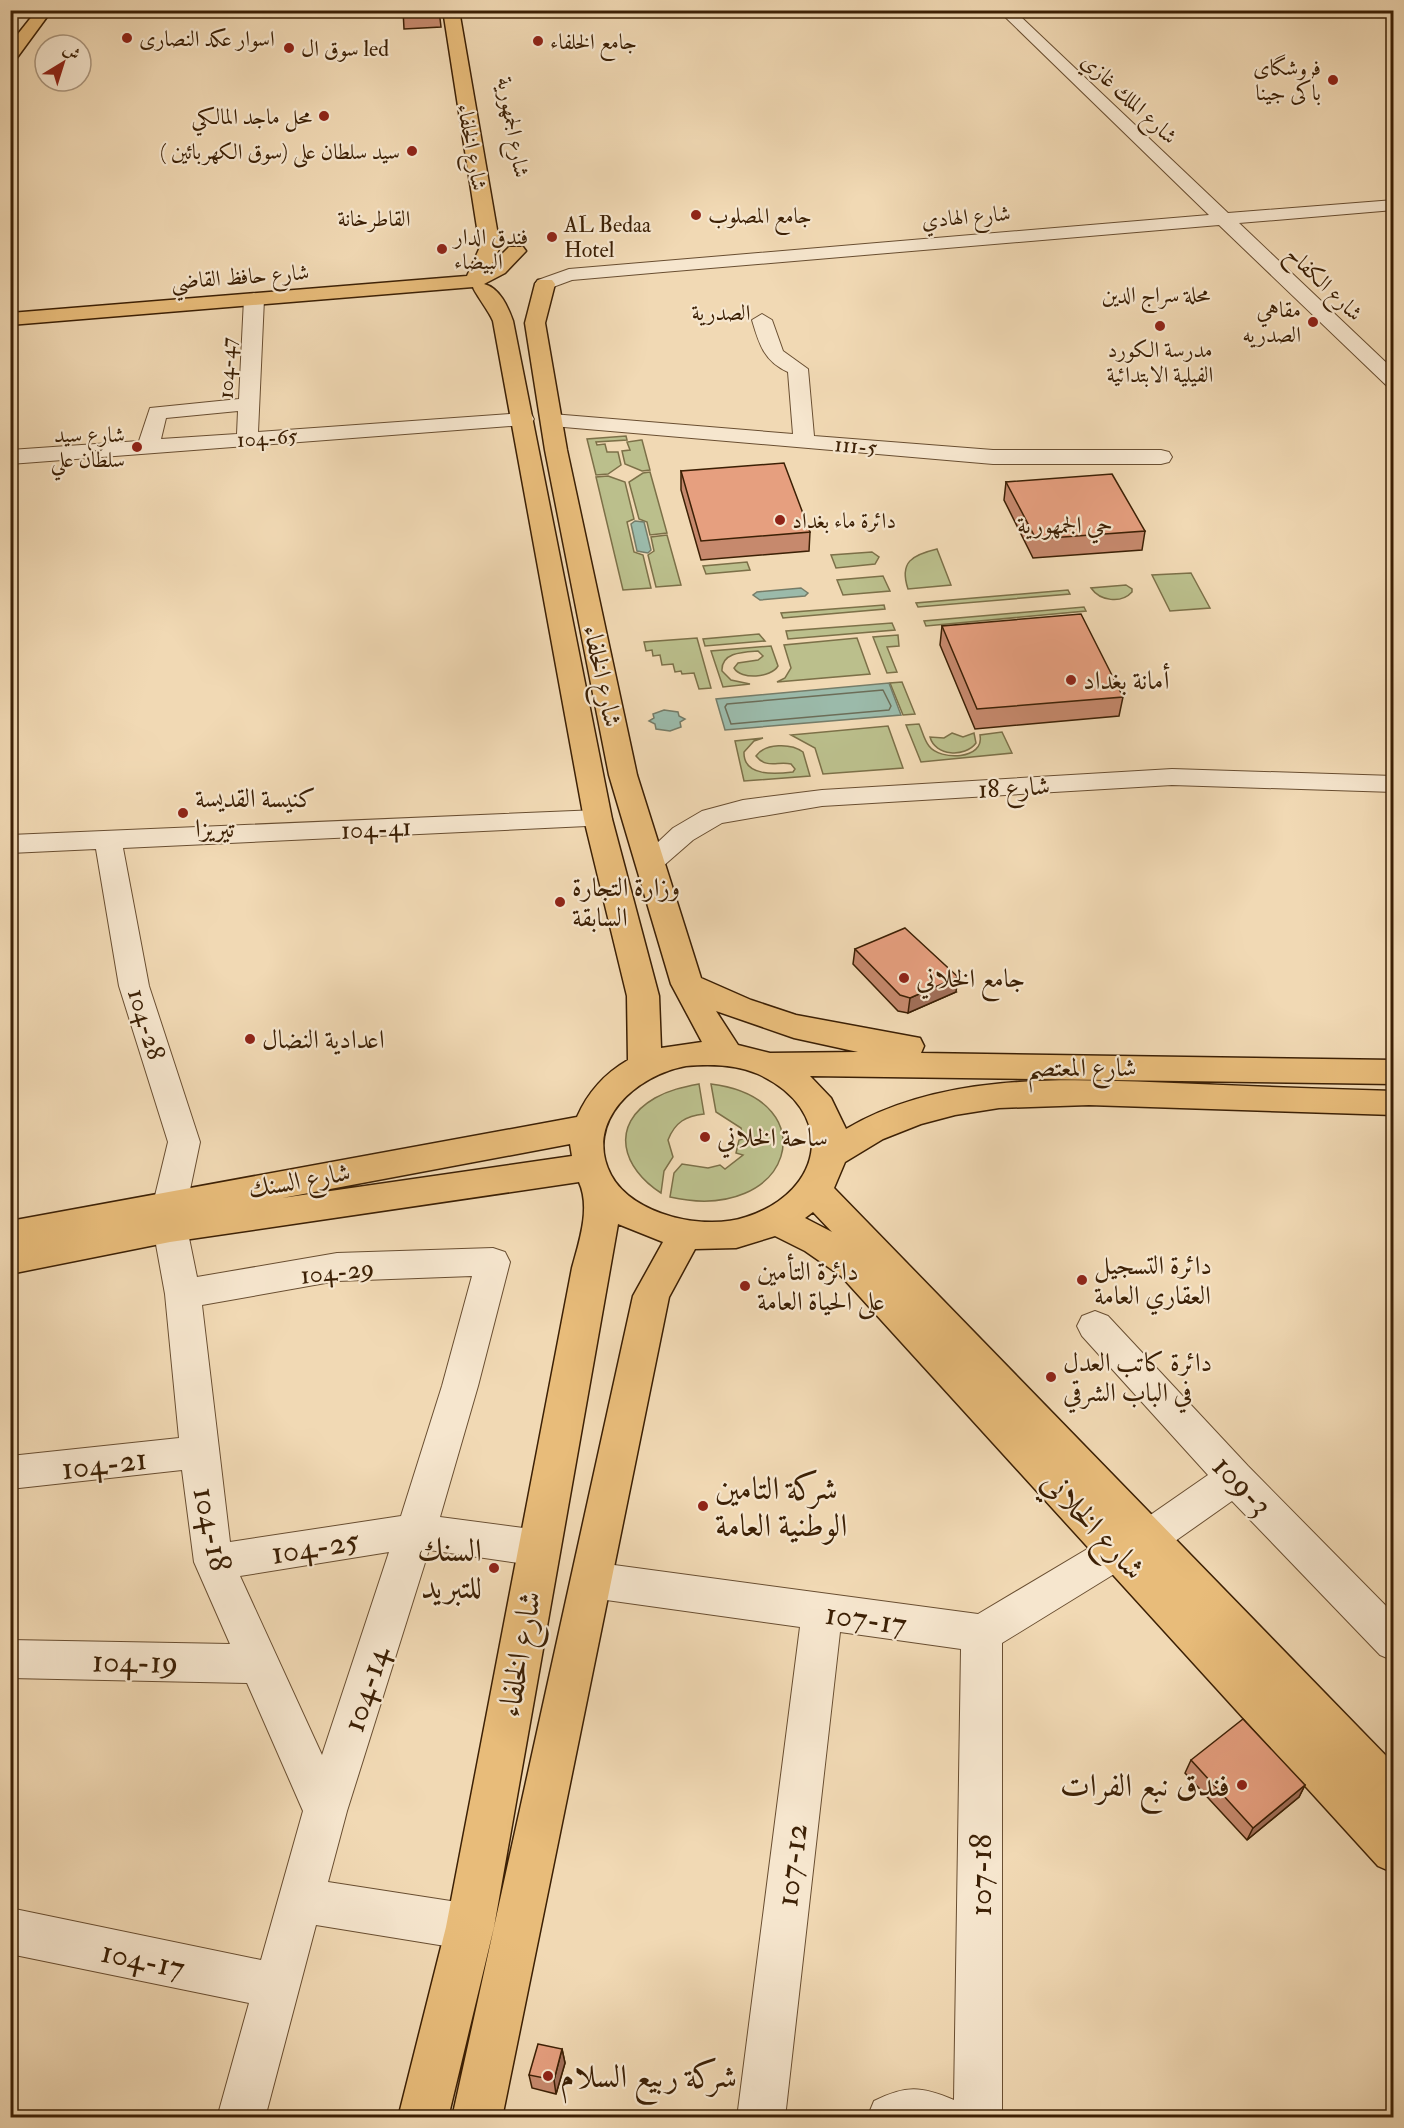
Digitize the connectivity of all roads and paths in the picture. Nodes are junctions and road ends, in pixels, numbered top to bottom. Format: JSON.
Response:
{"nodes":[{"id":1,"x":45,"y":10,"type":"edge"},
{"id":2,"x":450,"y":10,"type":"edge"},
{"id":3,"x":1046,"y":10,"type":"edge"},
{"id":4,"x":1006,"y":11,"type":"edge"},
{"id":5,"x":10,"y":56,"type":"edge"},
{"id":6,"x":1394,"y":205,"type":"edge"},
{"id":7,"x":1224,"y":219,"type":"junction"},
{"id":8,"x":531,"y":279,"type":"junction"},
{"id":9,"x":478,"y":285,"type":"junction"},
{"id":10,"x":254,"y":299,"type":"junction"},
{"id":11,"x":10,"y":319,"type":"edge"},
{"id":12,"x":762,"y":320,"type":"dead end"},
{"id":13,"x":1394,"y":382,"type":"edge"},
{"id":14,"x":249,"y":404,"type":"junction"},
{"id":15,"x":523,"y":419,"type":"junction"},
{"id":16,"x":552,"y":420,"type":"junction"},
{"id":17,"x":247,"y":439,"type":"junction"},
{"id":18,"x":804,"y":441,"type":"junction"},
{"id":19,"x":148,"y":446,"type":"junction"},
{"id":20,"x":10,"y":457,"type":"edge"},
{"id":21,"x":1161,"y":457,"type":"dead end"},
{"id":22,"x":1394,"y":784,"type":"edge"},
{"id":23,"x":598,"y":819,"type":"junction"},
{"id":24,"x":108,"y":840,"type":"junction"},
{"id":25,"x":10,"y":844,"type":"edge"},
{"id":26,"x":652,"y":861,"type":"junction"},
{"id":27,"x":687,"y":984,"type":"junction"},
{"id":28,"x":727,"y":1054,"type":"junction"},
{"id":29,"x":770,"y":1065,"type":"junction"},
{"id":30,"x":645,"y":1066,"type":"junction"},
{"id":31,"x":1206,"y":1068,"type":"junction"},
{"id":32,"x":1394,"y":1072,"type":"edge"},
{"id":33,"x":1394,"y":1103,"type":"edge"},
{"id":34,"x":588,"y":1128,"type":"junction"},
{"id":35,"x":831,"y":1154,"type":"junction"},
{"id":36,"x":596,"y":1178,"type":"junction"},
{"id":37,"x":815,"y":1191,"type":"junction"},
{"id":38,"x":170,"y":1216,"type":"junction"},
{"id":39,"x":778,"y":1221,"type":"junction"},
{"id":40,"x":10,"y":1223,"type":"edge"},
{"id":41,"x":45,"y":1229,"type":"junction"},
{"id":42,"x":10,"y":1235,"type":"edge"},
{"id":43,"x":685,"y":1235,"type":"junction"},
{"id":44,"x":10,"y":1260,"type":"edge"},
{"id":45,"x":493,"y":1262,"type":"joint"},
{"id":46,"x":183,"y":1294,"type":"junction"},
{"id":47,"x":1095,"y":1326,"type":"dead end"},
{"id":48,"x":198,"y":1452,"type":"junction"},
{"id":49,"x":10,"y":1473,"type":"edge"},
{"id":50,"x":1235,"y":1478,"type":"junction"},
{"id":51,"x":416,"y":1531,"type":"junction"},
{"id":52,"x":1132,"y":1545,"type":"junction"},
{"id":53,"x":538,"y":1548,"type":"junction"},
{"id":54,"x":214,"y":1562,"type":"junction"},
{"id":55,"x":592,"y":1580,"type":"junction"},
{"id":56,"x":822,"y":1612,"type":"junction"},
{"id":57,"x":982,"y":1634,"type":"junction"},
{"id":58,"x":1394,"y":1642,"type":"edge"},
{"id":59,"x":10,"y":1659,"type":"edge"},
{"id":60,"x":260,"y":1664,"type":"junction"},
{"id":61,"x":1394,"y":1797,"type":"edge"},
{"id":62,"x":325,"y":1811,"type":"junction"},
{"id":63,"x":1394,"y":1850,"type":"edge"},
{"id":64,"x":300,"y":1900,"type":"junction"},
{"id":65,"x":470,"y":1928,"type":"junction"},
{"id":66,"x":10,"y":1931,"type":"edge"},
{"id":67,"x":276,"y":1986,"type":"junction"},
{"id":68,"x":241,"y":2118,"type":"edge"},
{"id":69,"x":423,"y":2118,"type":"edge"},
{"id":70,"x":477,"y":2118,"type":"edge"},
{"id":71,"x":760,"y":2118,"type":"edge"},
{"id":72,"x":891,"y":2118,"type":"edge"},
{"id":73,"x":939,"y":2118,"type":"edge"},
{"id":74,"x":978,"y":2118,"type":"edge"}],
"edges":[{"from":1,"to":5,"type":"main road"},
{"from":2,"to":9,"type":"main road","name":"شارع الخلفاء"},
{"from":3,"to":4,"type":"street"},
{"from":4,"to":7,"type":"street","name":"شارع الملك غازي"},
{"from":6,"to":7,"type":"street","name":"شارع الهادي"},
{"from":7,"to":8,"type":"street","name":"شارع الهادي"},
{"from":7,"to":13,"type":"street","name":"شارع الكفاح"},
{"from":8,"to":9,"type":"main road"},
{"from":8,"to":9,"type":"main road"},
{"from":8,"to":16,"type":"main road","name":"شارع الخلفاء"},
{"from":9,"to":10,"type":"main road","name":"شارع حافظ القاضي"},
{"from":9,"to":15,"type":"main road","name":"شارع الخلفاء"},
{"from":10,"to":11,"type":"main road","name":"شارع حافظ القاضي"},
{"from":10,"to":14,"type":"street","name":"104-47"},
{"from":12,"to":18,"type":"street"},
{"from":14,"to":17,"type":"street","name":"104-47"},
{"from":14,"to":19,"type":"street"},
{"from":15,"to":17,"type":"street","name":"104-65"},
{"from":15,"to":23,"type":"main road","name":"شارع الخلفاء"},
{"from":16,"to":18,"type":"street","name":"111-5"},
{"from":16,"to":26,"type":"main road","name":"شارع الخلفاء"},
{"from":17,"to":19,"type":"street","name":"104-65"},
{"from":18,"to":21,"type":"street","name":"111-5"},
{"from":19,"to":20,"type":"street","name":"104-65"},
{"from":22,"to":26,"type":"street","name":"شارع 18"},
{"from":23,"to":24,"type":"street","name":"104-41"},
{"from":23,"to":30,"type":"main road","name":"شارع الخلفاء"},
{"from":24,"to":25,"type":"street","name":"104-41"},
{"from":24,"to":38,"type":"street","name":"104-28"},
{"from":26,"to":27,"type":"main road","name":"شارع الخلفاء"},
{"from":27,"to":28,"type":"main road","name":"شارع الخلفاء"},
{"from":27,"to":31,"type":"main road"},
{"from":28,"to":29,"type":"main road"},
{"from":28,"to":30,"type":"main road"},
{"from":29,"to":31,"type":"main road","name":"شارع المعتصم"},
{"from":29,"to":35,"type":"main road"},
{"from":30,"to":34,"type":"main road"},
{"from":31,"to":32,"type":"main road","name":"شارع المعتصم"},
{"from":33,"to":35,"type":"main road","name":"شارع المعتصم"},
{"from":34,"to":36,"type":"main road"},
{"from":34,"to":38,"type":"main road","name":"شارع السنك"},
{"from":35,"to":37,"type":"main road"},
{"from":36,"to":38,"type":"main road","name":"شارع السنك"},
{"from":36,"to":43,"type":"main road"},
{"from":36,"to":53,"type":"main road","name":"شارع الخلفاء"},
{"from":37,"to":39,"type":"main road"},
{"from":37,"to":52,"type":"main road","name":"شارع الخلاني"},
{"from":38,"to":41,"type":"main road","name":"شارع السنك"},
{"from":38,"to":44,"type":"main road","name":"شارع السنك"},
{"from":38,"to":46,"type":"street","name":"104-18"},
{"from":39,"to":43,"type":"main road"},
{"from":39,"to":52,"type":"main road","name":"شارع الخلاني"},
{"from":40,"to":41,"type":"main road"},
{"from":41,"to":42,"type":"main road","name":"شارع السنك"},
{"from":43,"to":55,"type":"main road","name":"شارع الخلفاء"},
{"from":45,"to":46,"type":"street","name":"104-29"},
{"from":45,"to":51,"type":"street","name":"104-14"},
{"from":46,"to":48,"type":"street","name":"104-18"},
{"from":47,"to":50,"type":"street","name":"109-3"},
{"from":48,"to":49,"type":"street","name":"104-21"},
{"from":48,"to":54,"type":"street","name":"104-18"},
{"from":50,"to":52,"type":"street"},
{"from":50,"to":58,"type":"street","name":"109-3"},
{"from":51,"to":53,"type":"street","name":"104-25"},
{"from":51,"to":54,"type":"street","name":"104-25"},
{"from":51,"to":62,"type":"street","name":"104-14"},
{"from":52,"to":57,"type":"street"},
{"from":52,"to":61,"type":"main road","name":"شارع الخلاني"},
{"from":52,"to":63,"type":"main road","name":"شارع الخلاني"},
{"from":53,"to":65,"type":"main road","name":"شارع الخلفاء"},
{"from":54,"to":60,"type":"street","name":"104-18"},
{"from":55,"to":56,"type":"street","name":"107-17"},
{"from":55,"to":70,"type":"main road","name":"شارع الخلفاء"},
{"from":56,"to":57,"type":"street","name":"107-17"},
{"from":56,"to":71,"type":"street","name":"107-12"},
{"from":57,"to":74,"type":"street","name":"107-18"},
{"from":59,"to":60,"type":"street","name":"104-19"},
{"from":60,"to":62,"type":"street","name":"104-18"},
{"from":62,"to":64,"type":"street","name":"104-14"},
{"from":64,"to":65,"type":"street"},
{"from":64,"to":67,"type":"street","name":"104-14"},
{"from":65,"to":69,"type":"main road","name":"شارع الخلفاء"},
{"from":66,"to":67,"type":"street","name":"104-17"},
{"from":67,"to":68,"type":"street","name":"104-14"},
{"from":72,"to":73,"type":"street"}]}
